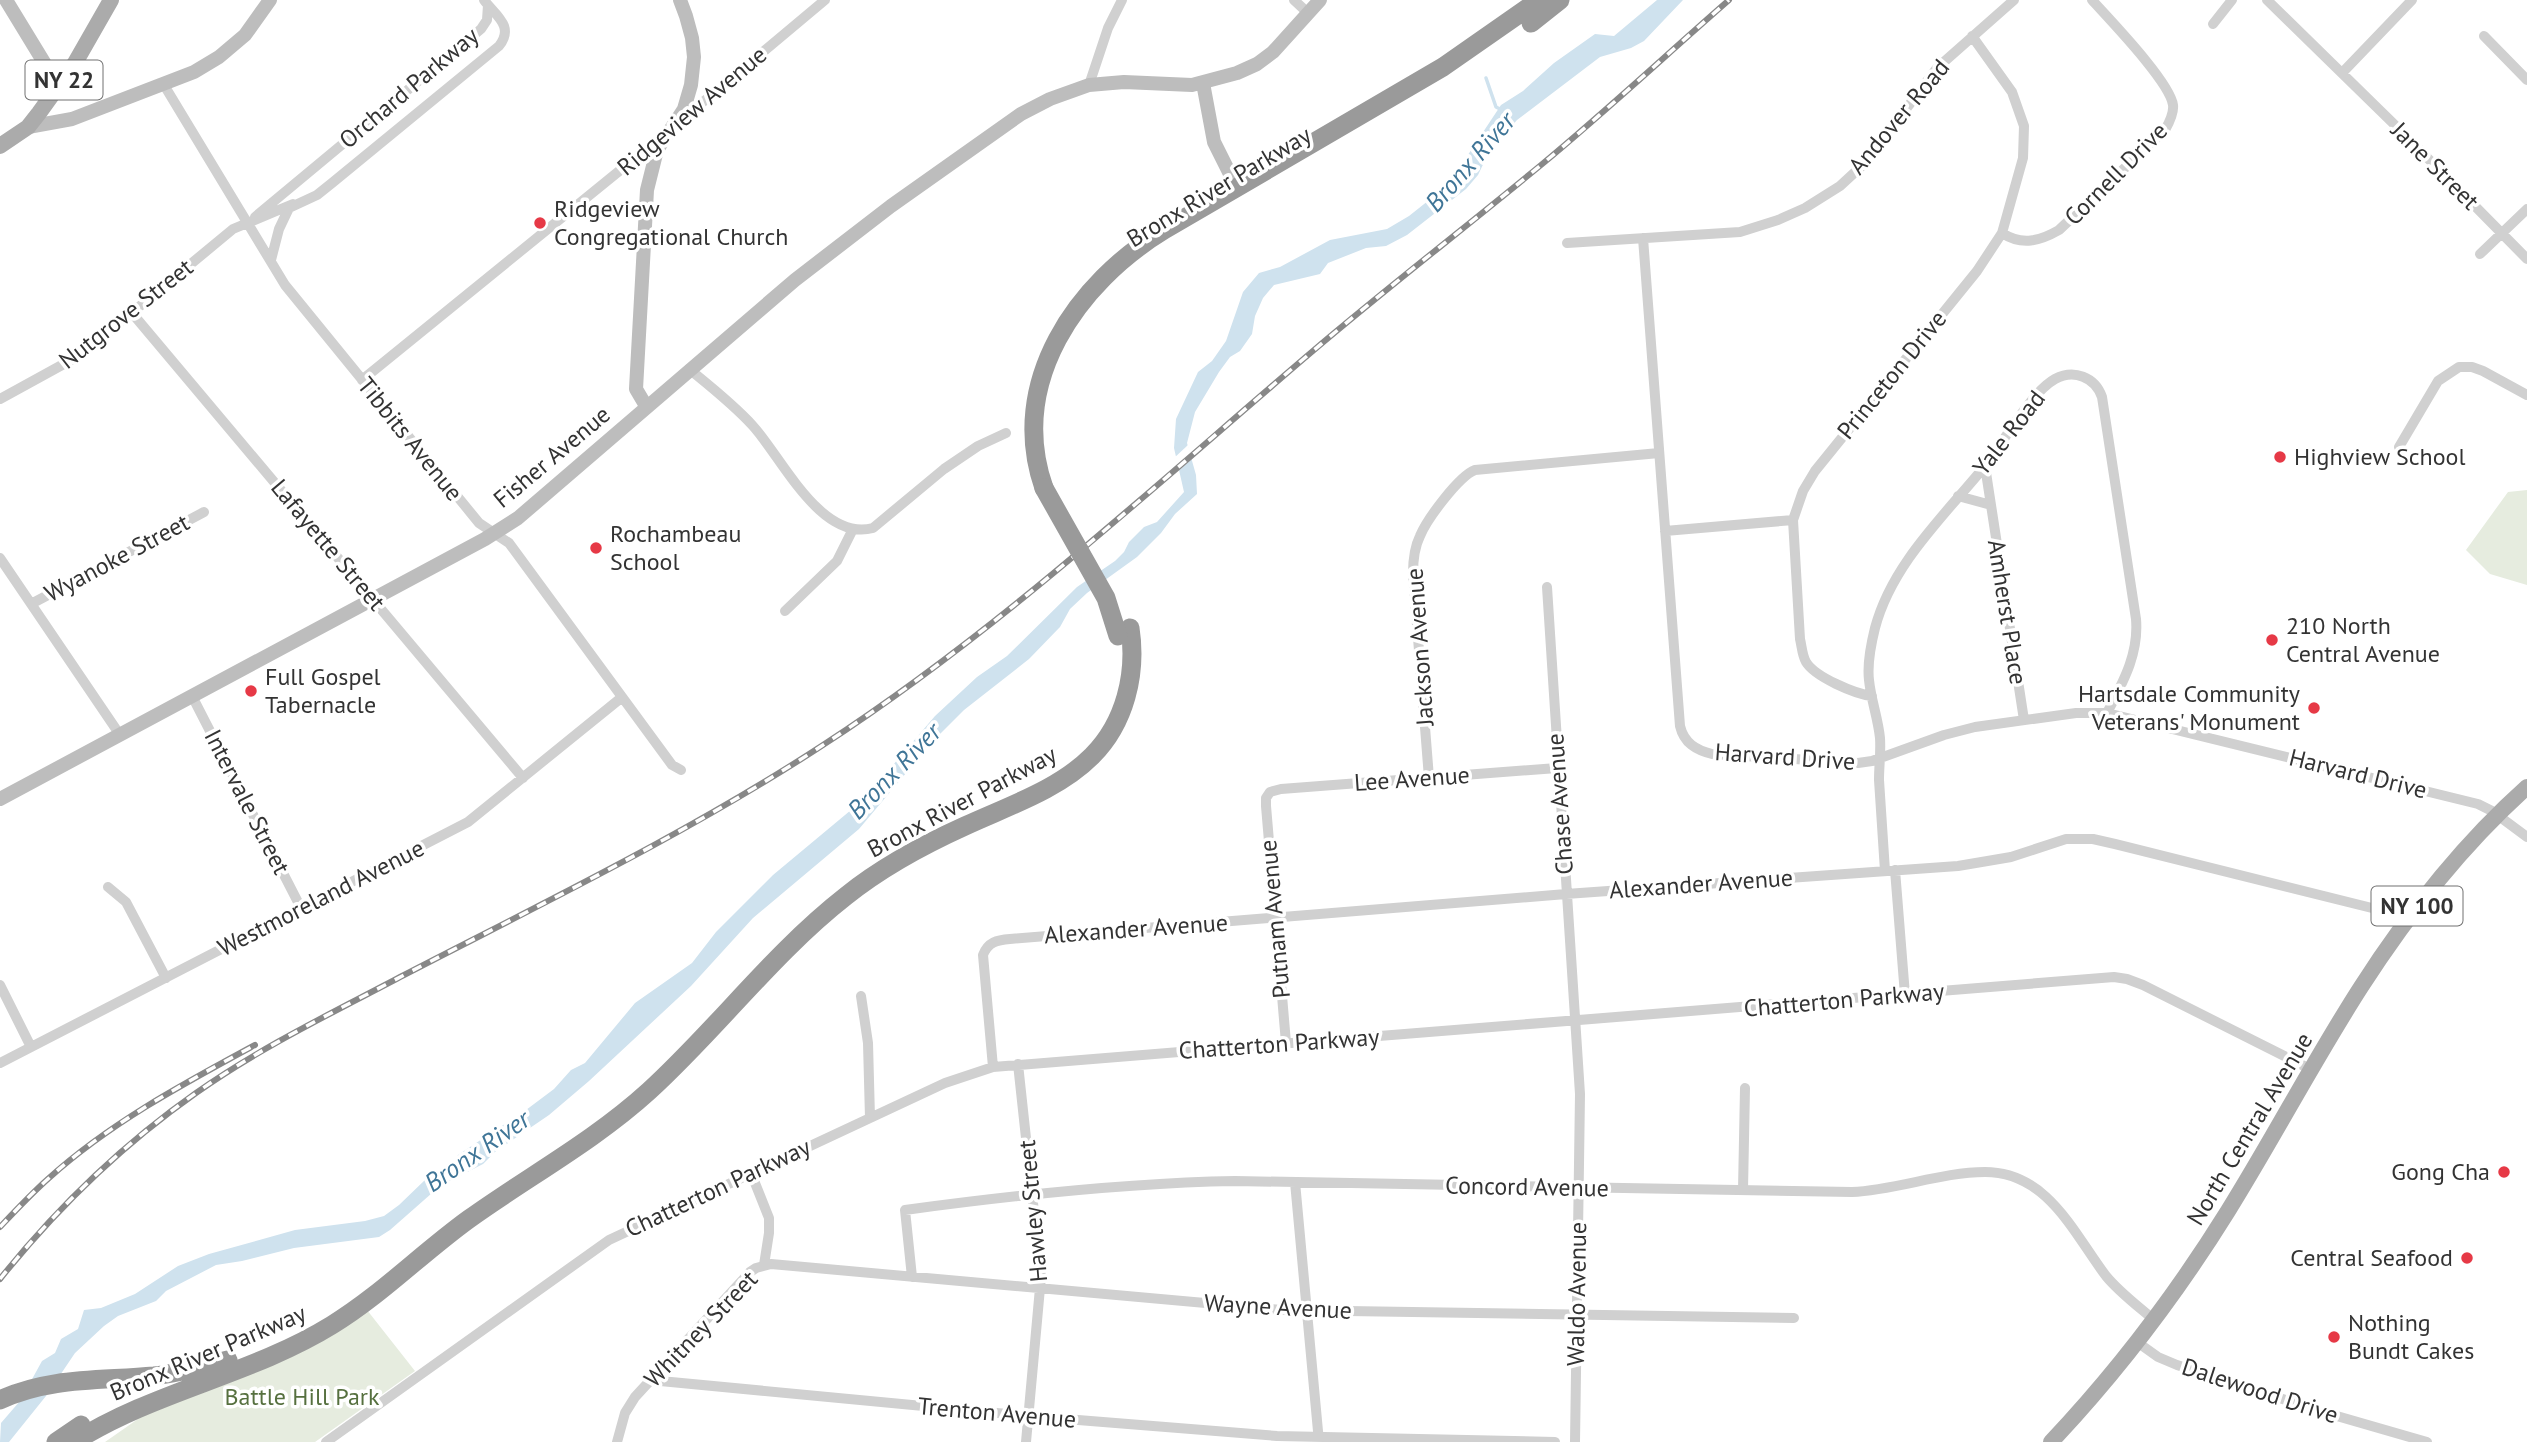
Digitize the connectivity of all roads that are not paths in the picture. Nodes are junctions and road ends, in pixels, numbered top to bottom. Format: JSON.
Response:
{"nodes":[{"id":1,"x":6,"y":0,"type":"edge"},
{"id":2,"x":111,"y":0,"type":"edge"},
{"id":3,"x":270,"y":0,"type":"edge"},
{"id":4,"x":680,"y":0,"type":"edge"},
{"id":5,"x":825,"y":0,"type":"edge"},
{"id":6,"x":1122,"y":0,"type":"edge"},
{"id":7,"x":1294,"y":0,"type":"edge"},
{"id":8,"x":1320,"y":0,"type":"edge"},
{"id":9,"x":1539,"y":0,"type":"edge"},
{"id":10,"x":1560,"y":0,"type":"edge"},
{"id":11,"x":2014,"y":0,"type":"edge"},
{"id":12,"x":2092,"y":0,"type":"edge"},
{"id":13,"x":2231,"y":0,"type":"edge"},
{"id":14,"x":2267,"y":0,"type":"edge"},
{"id":15,"x":2412,"y":0,"type":"edge"},
{"id":16,"x":486,"y":3,"type":"edge"},
{"id":17,"x":1308,"y":13,"type":"junction"},
{"id":18,"x":2213,"y":24,"type":"dead end"},
{"id":19,"x":1972,"y":36,"type":"junction"},
{"id":20,"x":2484,"y":36,"type":"dead end"},
{"id":21,"x":2342,"y":73,"type":"junction"},
{"id":22,"x":2527,"y":80,"type":"edge"},
{"id":23,"x":1203,"y":83,"type":"junction"},
{"id":24,"x":164,"y":85,"type":"junction"},
{"id":25,"x":1089,"y":85,"type":"junction"},
{"id":26,"x":59,"y":86,"type":"junction"},
{"id":27,"x":28,"y":127,"type":"junction"},
{"id":28,"x":672,"y":128,"type":"junction"},
{"id":29,"x":0,"y":146,"type":"edge"},
{"id":30,"x":1237,"y":188,"type":"junction"},
{"id":31,"x":294,"y":204,"type":"junction"},
{"id":32,"x":2527,"y":209,"type":"edge"},
{"id":33,"x":248,"y":223,"type":"junction"},
{"id":34,"x":2003,"y":233,"type":"junction"},
{"id":35,"x":2502,"y":234,"type":"junction"},
{"id":36,"x":1643,"y":238,"type":"junction"},
{"id":37,"x":1567,"y":243,"type":"dead end"},
{"id":38,"x":2480,"y":254,"type":"dead end"},
{"id":39,"x":2527,"y":259,"type":"edge"},
{"id":40,"x":271,"y":260,"type":"junction"},
{"id":41,"x":132,"y":313,"type":"junction"},
{"id":42,"x":690,"y":369,"type":"junction"},
{"id":43,"x":362,"y":380,"type":"junction"},
{"id":44,"x":2527,"y":396,"type":"edge"},
{"id":45,"x":0,"y":399,"type":"edge"},
{"id":46,"x":646,"y":406,"type":"junction"},
{"id":47,"x":1006,"y":433,"type":"dead end"},
{"id":48,"x":2399,"y":447,"type":"dead end"},
{"id":49,"x":1659,"y":453,"type":"junction"},
{"id":50,"x":1985,"y":466,"type":"junction"},
{"id":51,"x":1050,"y":485,"type":"junction"},
{"id":52,"x":1958,"y":496,"type":"junction"},
{"id":53,"x":1991,"y":505,"type":"junction"},
{"id":54,"x":204,"y":512,"type":"dead end"},
{"id":55,"x":1793,"y":520,"type":"junction"},
{"id":56,"x":853,"y":529,"type":"junction"},
{"id":57,"x":1665,"y":531,"type":"junction"},
{"id":58,"x":495,"y":533,"type":"junction"},
{"id":59,"x":0,"y":558,"type":"edge"},
{"id":60,"x":1547,"y":587,"type":"dead end"},
{"id":61,"x":373,"y":599,"type":"junction"},
{"id":62,"x":31,"y":604,"type":"junction"},
{"id":63,"x":785,"y":611,"type":"dead end"},
{"id":64,"x":1124,"y":632,"type":"junction"},
{"id":65,"x":192,"y":696,"type":"junction"},
{"id":66,"x":1872,"y":696,"type":"junction"},
{"id":67,"x":621,"y":698,"type":"junction"},
{"id":68,"x":2106,"y":712,"type":"junction"},
{"id":69,"x":2024,"y":720,"type":"junction"},
{"id":70,"x":120,"y":735,"type":"junction"},
{"id":71,"x":1880,"y":758,"type":"junction"},
{"id":72,"x":1557,"y":768,"type":"junction"},
{"id":73,"x":681,"y":770,"type":"dead end"},
{"id":74,"x":523,"y":778,"type":"junction"},
{"id":75,"x":1429,"y":778,"type":"junction"},
{"id":76,"x":2527,"y":787,"type":"edge"},
{"id":77,"x":1267,"y":794,"type":"joint"},
{"id":78,"x":0,"y":799,"type":"edge"},
{"id":79,"x":2498,"y":815,"type":"junction"},
{"id":80,"x":2527,"y":837,"type":"edge"},
{"id":81,"x":1890,"y":870,"type":"junction"},
{"id":82,"x":108,"y":887,"type":"dead end"},
{"id":83,"x":1566,"y":894,"type":"junction"},
{"id":84,"x":301,"y":908,"type":"junction"},
{"id":85,"x":1275,"y":918,"type":"junction"},
{"id":86,"x":2407,"y":919,"type":"junction"},
{"id":87,"x":166,"y":978,"type":"junction"},
{"id":88,"x":0,"y":985,"type":"edge"},
{"id":89,"x":1905,"y":995,"type":"junction"},
{"id":90,"x":861,"y":996,"type":"dead end"},
{"id":91,"x":1575,"y":1021,"type":"junction"},
{"id":92,"x":1286,"y":1043,"type":"junction"},
{"id":93,"x":31,"y":1047,"type":"junction"},
{"id":94,"x":0,"y":1063,"type":"edge"},
{"id":95,"x":1018,"y":1064,"type":"junction"},
{"id":96,"x":993,"y":1067,"type":"junction"},
{"id":97,"x":2312,"y":1070,"type":"junction"},
{"id":98,"x":1745,"y":1088,"type":"dead end"},
{"id":99,"x":870,"y":1118,"type":"junction"},
{"id":100,"x":751,"y":1173,"type":"junction"},
{"id":101,"x":1295,"y":1182,"type":"junction"},
{"id":102,"x":1579,"y":1188,"type":"junction"},
{"id":103,"x":1743,"y":1190,"type":"junction"},
{"id":104,"x":1033,"y":1193,"type":"junction"},
{"id":105,"x":764,"y":1265,"type":"junction"},
{"id":106,"x":912,"y":1278,"type":"junction"},
{"id":107,"x":1040,"y":1288,"type":"junction"},
{"id":108,"x":1307,"y":1311,"type":"junction"},
{"id":109,"x":1576,"y":1314,"type":"junction"},
{"id":110,"x":1794,"y":1318,"type":"dead end"},
{"id":111,"x":2154,"y":1320,"type":"junction"},
{"id":112,"x":2137,"y":1342,"type":"junction"},
{"id":113,"x":228,"y":1360,"type":"junction"},
{"id":114,"x":650,"y":1380,"type":"junction"},
{"id":115,"x":3,"y":1399,"type":"edge"},
{"id":116,"x":166,"y":1399,"type":"junction"},
{"id":117,"x":1028,"y":1416,"type":"junction"},
{"id":118,"x":1319,"y":1440,"type":"edge"},
{"id":119,"x":1448,"y":1441,"type":"edge"},
{"id":120,"x":56,"y":1442,"type":"edge"},
{"id":121,"x":74,"y":1442,"type":"edge"},
{"id":122,"x":98,"y":1442,"type":"edge"},
{"id":123,"x":326,"y":1442,"type":"edge"},
{"id":124,"x":617,"y":1442,"type":"edge"},
{"id":125,"x":1026,"y":1442,"type":"edge"},
{"id":126,"x":1555,"y":1442,"type":"edge"},
{"id":127,"x":1575,"y":1442,"type":"edge"},
{"id":128,"x":2051,"y":1442,"type":"edge"},
{"id":129,"x":2427,"y":1442,"type":"edge"}],
"edges":[{"from":1,"to":26,"type":"street"},
{"from":2,"to":26,"type":"main road","number":"NY 22"},
{"from":3,"to":24,"type":"street"},
{"from":4,"to":28,"type":"street"},
{"from":5,"to":28,"type":"street","name":"Ridgeview Avenue"},
{"from":6,"to":25,"type":"street"},
{"from":7,"to":17,"type":"street"},
{"from":8,"to":17,"type":"street","name":"Fisher Avenue"},
{"from":9,"to":30,"type":"highway","name":"Bronx River Parkway"},
{"from":10,"to":51,"type":"highway","name":"Bronx River Parkway"},
{"from":11,"to":19,"type":"street","name":"Andover Road"},
{"from":12,"to":34,"type":"street","name":"Cornell Drive"},
{"from":13,"to":18,"type":"street"},
{"from":14,"to":21,"type":"street","name":"Jane Street"},
{"from":15,"to":21,"type":"street"},
{"from":16,"to":31,"type":"street","name":"Orchard Parkway"},
{"from":16,"to":33,"type":"street","name":"Orchard Parkway"},
{"from":17,"to":23,"type":"street","name":"Fisher Avenue"},
{"from":19,"to":34,"type":"street","name":"Princeton Drive"},
{"from":19,"to":36,"type":"street","name":"Andover Road"},
{"from":20,"to":22,"type":"street"},
{"from":21,"to":35,"type":"street","name":"Jane Street"},
{"from":23,"to":25,"type":"street","name":"Fisher Avenue"},
{"from":23,"to":30,"type":"street"},
{"from":24,"to":27,"type":"street"},
{"from":24,"to":33,"type":"street","name":"Tibbits Avenue"},
{"from":25,"to":42,"type":"street","name":"Fisher Avenue"},
{"from":26,"to":27,"type":"main road","number":"NY 22"},
{"from":27,"to":29,"type":"main road","number":"NY 22"},
{"from":28,"to":43,"type":"street","name":"Ridgeview Avenue"},
{"from":28,"to":46,"type":"street"},
{"from":30,"to":51,"type":"highway","name":"Bronx River Parkway"},
{"from":31,"to":33,"type":"street","name":"Orchard Parkway"},
{"from":31,"to":40,"type":"street"},
{"from":32,"to":35,"type":"street"},
{"from":33,"to":40,"type":"street","name":"Tibbits Avenue"},
{"from":33,"to":41,"type":"street","name":"Nutgrove Street"},
{"from":34,"to":55,"type":"street","name":"Princeton Drive"},
{"from":35,"to":38,"type":"street"},
{"from":35,"to":39,"type":"street","name":"Jane Street"},
{"from":36,"to":37,"type":"street","name":"Andover Road"},
{"from":36,"to":49,"type":"street","name":"Harvard Drive"},
{"from":40,"to":43,"type":"street","name":"Tibbits Avenue"},
{"from":41,"to":45,"type":"street","name":"Nutgrove Street"},
{"from":41,"to":61,"type":"street","name":"Lafayette Street"},
{"from":42,"to":46,"type":"street","name":"Fisher Avenue"},
{"from":42,"to":56,"type":"street"},
{"from":43,"to":58,"type":"street","name":"Tibbits Avenue"},
{"from":44,"to":48,"type":"street"},
{"from":46,"to":58,"type":"street","name":"Fisher Avenue"},
{"from":47,"to":56,"type":"street"},
{"from":49,"to":57,"type":"street","name":"Harvard Drive"},
{"from":49,"to":75,"type":"street","name":"Jackson Avenue"},
{"from":50,"to":52,"type":"street","name":"Yale Road"},
{"from":50,"to":53,"type":"street","name":"Amherst Place"},
{"from":50,"to":68,"type":"street","name":"Yale Road"},
{"from":51,"to":64,"type":"highway","name":"Bronx River Parkway","bridge":true},
{"from":52,"to":53,"type":"street","name":"Amherst Place"},
{"from":52,"to":66,"type":"street","name":"Yale Road"},
{"from":53,"to":69,"type":"street","name":"Amherst Place"},
{"from":54,"to":62,"type":"street","name":"Wyanoke Street"},
{"from":55,"to":57,"type":"street"},
{"from":55,"to":66,"type":"street","name":"Princeton Drive"},
{"from":56,"to":63,"type":"street"},
{"from":57,"to":71,"type":"street","name":"Harvard Drive"},
{"from":58,"to":61,"type":"street","name":"Fisher Avenue"},
{"from":58,"to":67,"type":"street","name":"Tibbits Avenue"},
{"from":59,"to":62,"type":"street"},
{"from":60,"to":72,"type":"street","name":"Chase Avenue"},
{"from":61,"to":65,"type":"street","name":"Fisher Avenue"},
{"from":61,"to":74,"type":"street","name":"Lafayette Street"},
{"from":62,"to":70,"type":"street"},
{"from":64,"to":113,"type":"highway","name":"Bronx River Parkway"},
{"from":64,"to":116,"type":"highway","name":"Bronx River Parkway"},
{"from":65,"to":70,"type":"street","name":"Fisher Avenue"},
{"from":65,"to":84,"type":"street","name":"Intervale Street"},
{"from":66,"to":71,"type":"street","name":"Yale Road"},
{"from":67,"to":73,"type":"street","name":"Tibbits Avenue"},
{"from":67,"to":74,"type":"street","name":"Westmoreland Avenue"},
{"from":68,"to":69,"type":"street","name":"Harvard Drive"},
{"from":68,"to":79,"type":"street","name":"Harvard Drive"},
{"from":69,"to":71,"type":"street","name":"Harvard Drive"},
{"from":70,"to":78,"type":"street","name":"Fisher Avenue"},
{"from":71,"to":81,"type":"street","name":"Yale Road"},
{"from":72,"to":75,"type":"street","name":"Lee Avenue"},
{"from":72,"to":83,"type":"street","name":"Chase Avenue"},
{"from":74,"to":84,"type":"street","name":"Westmoreland Avenue"},
{"from":75,"to":77,"type":"street","name":"Lee Avenue"},
{"from":76,"to":79,"type":"main road","number":"NY 100"},
{"from":77,"to":85,"type":"street","name":"Putnam Avenue"},
{"from":79,"to":80,"type":"street","name":"Harvard Drive"},
{"from":79,"to":86,"type":"main road","number":"NY 100"},
{"from":81,"to":83,"type":"street","name":"Alexander Avenue"},
{"from":81,"to":86,"type":"street","name":"Alexander Avenue"},
{"from":81,"to":89,"type":"street","name":"Yale Road"},
{"from":82,"to":87,"type":"street"},
{"from":83,"to":85,"type":"street","name":"Alexander Avenue"},
{"from":83,"to":91,"type":"street","name":"Chase Avenue"},
{"from":84,"to":87,"type":"street","name":"Westmoreland Avenue"},
{"from":85,"to":92,"type":"street","name":"Putnam Avenue"},
{"from":85,"to":96,"type":"street","name":"Alexander Avenue"},
{"from":86,"to":97,"type":"main road","name":"North Central Avenue","number":"NY 100"},
{"from":87,"to":93,"type":"street","name":"Westmoreland Avenue"},
{"from":88,"to":93,"type":"street"},
{"from":89,"to":91,"type":"street","name":"Chatterton Parkway"},
{"from":89,"to":97,"type":"street","name":"Chatterton Parkway"},
{"from":90,"to":99,"type":"street"},
{"from":91,"to":92,"type":"street","name":"Chatterton Parkway"},
{"from":91,"to":102,"type":"street","name":"Waldo Avenue"},
{"from":92,"to":95,"type":"street","name":"Chatterton Parkway"},
{"from":93,"to":94,"type":"street","name":"Westmoreland Avenue"},
{"from":95,"to":96,"type":"street","name":"Chatterton Parkway"},
{"from":95,"to":104,"type":"street","name":"Hawley Street"},
{"from":96,"to":99,"type":"street","name":"Chatterton Parkway"},
{"from":97,"to":111,"type":"main road","name":"North Central Avenue","number":"NY 100"},
{"from":98,"to":103,"type":"street"},
{"from":99,"to":100,"type":"street","name":"Chatterton Parkway"},
{"from":100,"to":105,"type":"street","name":"Whitney Street"},
{"from":100,"to":123,"type":"street","name":"Chatterton Parkway"},
{"from":101,"to":102,"type":"street","name":"Concord Avenue"},
{"from":101,"to":104,"type":"street","name":"Concord Avenue"},
{"from":101,"to":108,"type":"street"},
{"from":102,"to":103,"type":"street","name":"Concord Avenue"},
{"from":102,"to":109,"type":"street","name":"Waldo Avenue"},
{"from":103,"to":111,"type":"street","name":"Concord Avenue"},
{"from":104,"to":106,"type":"street","name":"Concord Avenue"},
{"from":104,"to":107,"type":"street","name":"Hawley Street"},
{"from":105,"to":106,"type":"street","name":"Wayne Avenue"},
{"from":105,"to":114,"type":"street","name":"Whitney Street"},
{"from":106,"to":107,"type":"street","name":"Wayne Avenue"},
{"from":107,"to":108,"type":"street","name":"Wayne Avenue"},
{"from":107,"to":117,"type":"street","name":"Hawley Street"},
{"from":108,"to":109,"type":"street","name":"Wayne Avenue"},
{"from":108,"to":118,"type":"street"},
{"from":109,"to":110,"type":"street","name":"Wayne Avenue"},
{"from":109,"to":127,"type":"street","name":"Waldo Avenue"},
{"from":111,"to":112,"type":"main road","number":"NY 100"},
{"from":112,"to":128,"type":"main road","number":"NY 100"},
{"from":112,"to":129,"type":"street","name":"Dalewood Drive"},
{"from":113,"to":115,"type":"highway"},
{"from":113,"to":120,"type":"highway","name":"Bronx River Parkway"},
{"from":114,"to":117,"type":"street","name":"Trenton Avenue"},
{"from":114,"to":124,"type":"street","name":"Whitney Street"},
{"from":116,"to":121,"type":"highway","name":"Bronx River Parkway"},
{"from":116,"to":122,"type":"highway"},
{"from":117,"to":118,"type":"street","name":"Trenton Avenue"},
{"from":117,"to":125,"type":"street","name":"Hawley Street"},
{"from":118,"to":119,"type":"street","name":"Trenton Avenue"},
{"from":119,"to":126,"type":"street","name":"Trenton Avenue"}]}
